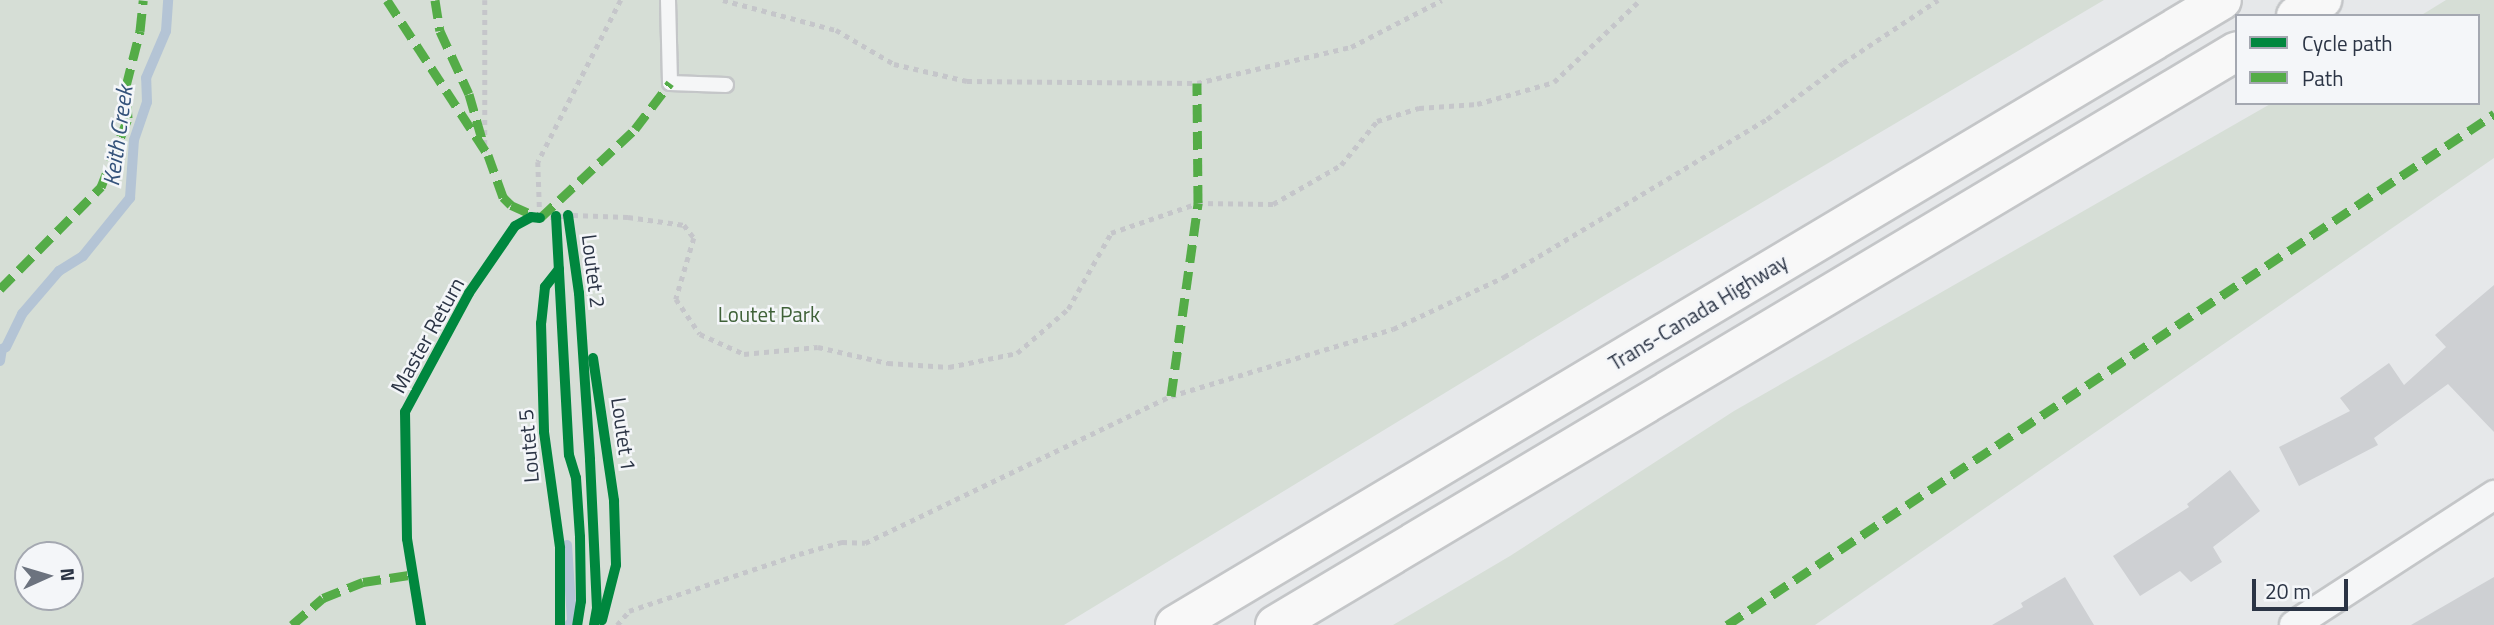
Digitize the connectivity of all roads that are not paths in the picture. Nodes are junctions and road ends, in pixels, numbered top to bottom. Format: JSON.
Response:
{"nodes":[{"id":1,"x":668,"y":0,"type":"edge"},
{"id":2,"x":2222,"y":0,"type":"edge"},
{"id":3,"x":2322,"y":0,"type":"edge"},
{"id":4,"x":2299,"y":14,"type":"edge"},
{"id":5,"x":2235,"y":52,"type":"edge"},
{"id":6,"x":726,"y":85,"type":"dead end"},
{"id":7,"x":2494,"y":495,"type":"edge"},
{"id":8,"x":1175,"y":625,"type":"edge"},
{"id":9,"x":1275,"y":625,"type":"edge"},
{"id":10,"x":2294,"y":625,"type":"edge"}],
"edges":[{"from":1,"to":6,"type":"lane"},
{"from":2,"to":8,"type":"highway","name":"Trans-Canada Highway"},
{"from":3,"to":4,"type":"highway"},
{"from":5,"to":9,"type":"highway"},
{"from":7,"to":10,"type":"street"}]}
